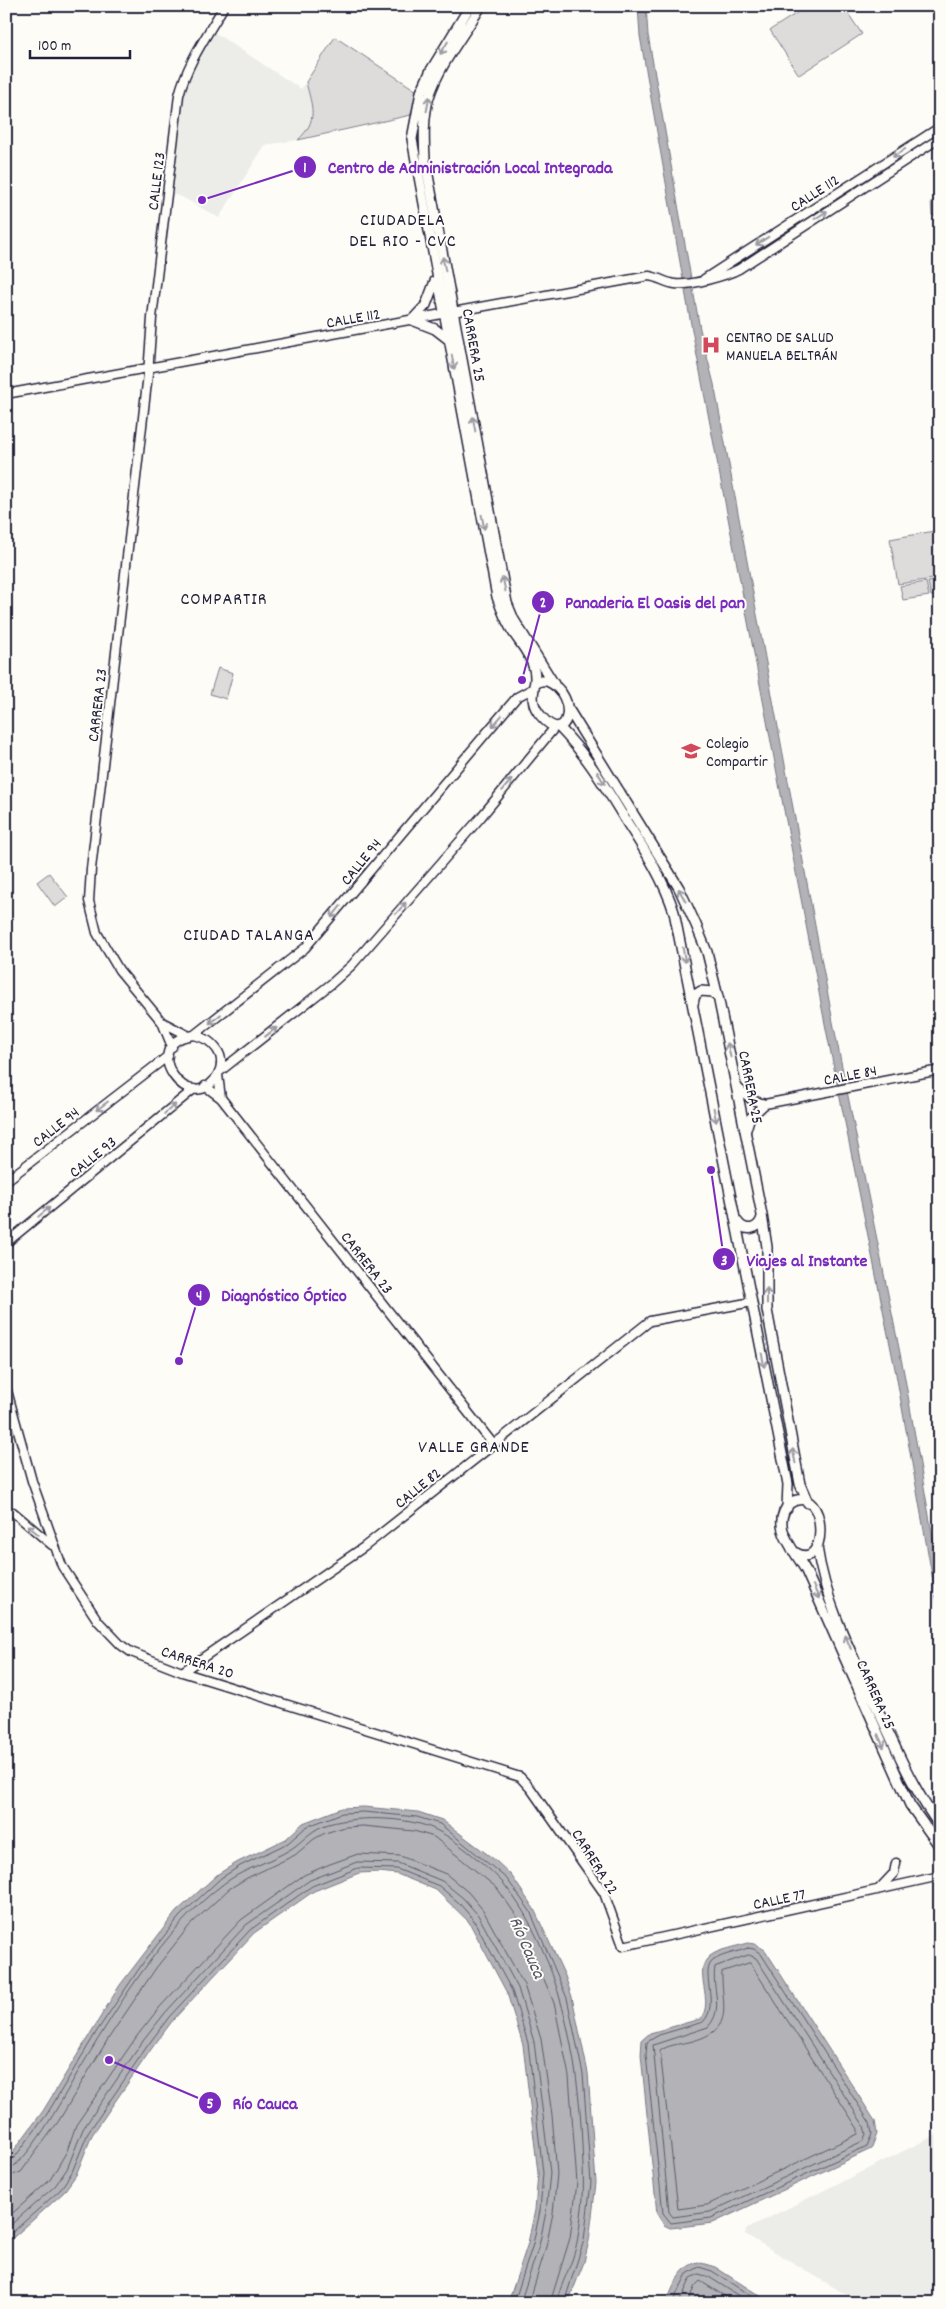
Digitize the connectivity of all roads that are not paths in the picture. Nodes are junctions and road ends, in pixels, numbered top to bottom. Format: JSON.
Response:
{"nodes":[{"id":1,"x":224,"y":6,"type":"edge"},
{"id":2,"x":470,"y":6,"type":"edge"},
{"id":3,"x":482,"y":6,"type":"edge"},
{"id":4,"x":940,"y":127,"type":"edge"},
{"id":5,"x":940,"y":138,"type":"edge"},
{"id":6,"x":435,"y":273,"type":"junction"},
{"id":7,"x":701,"y":280,"type":"junction"},
{"id":8,"x":454,"y":312,"type":"junction"},
{"id":9,"x":443,"y":314,"type":"junction"},
{"id":10,"x":412,"y":320,"type":"junction"},
{"id":11,"x":448,"y":339,"type":"junction"},
{"id":12,"x":149,"y":369,"type":"junction"},
{"id":13,"x":6,"y":394,"type":"edge"},
{"id":14,"x":534,"y":687,"type":"junction"},
{"id":15,"x":557,"y":688,"type":"junction"},
{"id":16,"x":569,"y":710,"type":"junction"},
{"id":17,"x":557,"y":727,"type":"junction"},
{"id":18,"x":719,"y":1001,"type":"junction"},
{"id":19,"x":694,"y":1007,"type":"junction"},
{"id":20,"x":162,"y":1022,"type":"junction"},
{"id":21,"x":191,"y":1036,"type":"junction"},
{"id":22,"x":172,"y":1047,"type":"junction"},
{"id":23,"x":168,"y":1056,"type":"junction"},
{"id":24,"x":940,"y":1070,"type":"edge"},
{"id":25,"x":218,"y":1074,"type":"junction"},
{"id":26,"x":205,"y":1086,"type":"junction"},
{"id":27,"x":737,"y":1087,"type":"junction"},
{"id":28,"x":194,"y":1089,"type":"junction"},
{"id":29,"x":221,"y":1098,"type":"junction"},
{"id":30,"x":765,"y":1104,"type":"junction"},
{"id":31,"x":746,"y":1131,"type":"junction"},
{"id":32,"x":6,"y":1181,"type":"edge"},
{"id":33,"x":762,"y":1215,"type":"junction"},
{"id":34,"x":736,"y":1219,"type":"junction"},
{"id":35,"x":6,"y":1243,"type":"edge"},
{"id":36,"x":752,"y":1302,"type":"junction"},
{"id":37,"x":6,"y":1387,"type":"edge"},
{"id":38,"x":493,"y":1444,"type":"junction"},
{"id":39,"x":808,"y":1503,"type":"junction"},
{"id":40,"x":787,"y":1508,"type":"junction"},
{"id":41,"x":13,"y":1512,"type":"dead end"},
{"id":42,"x":54,"y":1547,"type":"junction"},
{"id":43,"x":817,"y":1547,"type":"junction"},
{"id":44,"x":792,"y":1550,"type":"junction"},
{"id":45,"x":182,"y":1672,"type":"junction"},
{"id":46,"x":535,"y":1794,"type":"joint"},
{"id":47,"x":940,"y":1826,"type":"edge"},
{"id":48,"x":940,"y":1848,"type":"edge"},
{"id":49,"x":896,"y":1863,"type":"dead end"},
{"id":50,"x":940,"y":1876,"type":"edge"},
{"id":51,"x":878,"y":1890,"type":"junction"},
{"id":52,"x":623,"y":1946,"type":"joint"}],
"edges":[{"from":1,"to":12,"type":"street","name":"CALLE 123"},
{"from":2,"to":6,"type":"main road","name":"CARRERA 25","one_way":true},
{"from":8,"to":3,"type":"main road","name":"CARRERA 25","one_way":true},
{"from":4,"to":7,"type":"street","name":"CALLE 112","one_way":true},
{"from":7,"to":5,"type":"street","name":"CALLE 112","one_way":true},
{"from":6,"to":9,"type":"main road","name":"CARRERA 25"},
{"from":6,"to":10,"type":"main road"},
{"from":7,"to":8,"type":"street","name":"CALLE 112"},
{"from":8,"to":9,"type":"street","name":"CALLE 112"},
{"from":15,"to":8,"type":"main road","name":"CARRERA 25","one_way":true},
{"from":9,"to":10,"type":"street","name":"CALLE 112"},
{"from":9,"to":11,"type":"main road","name":"CARRERA 25"},
{"from":10,"to":11,"type":"main road"},
{"from":10,"to":12,"type":"street","name":"CALLE 112"},
{"from":11,"to":14,"type":"main road","name":"CARRERA 25","one_way":true},
{"from":12,"to":13,"type":"street","name":"CALLE 112"},
{"from":12,"to":20,"type":"street","name":"CARRERA 23"},
{"from":14,"to":15,"type":"main road"},
{"from":14,"to":17,"type":"main road"},
{"from":14,"to":21,"type":"street","name":"CALLE 94","one_way":true},
{"from":15,"to":16,"type":"main road"},
{"from":16,"to":17,"type":"main road"},
{"from":18,"to":16,"type":"main road","name":"CARRERA 25","one_way":true},
{"from":17,"to":19,"type":"main road","one_way":true},
{"from":25,"to":17,"type":"street","one_way":true},
{"from":18,"to":19,"type":"main road"},
{"from":27,"to":18,"type":"main road","name":"CARRERA 25","one_way":true},
{"from":19,"to":34,"type":"main road","one_way":true},
{"from":20,"to":21,"type":"street","name":"CARRERA 23"},
{"from":20,"to":22,"type":"street","name":"CARRERA 23"},
{"from":21,"to":22,"type":"street"},
{"from":21,"to":25,"type":"street"},
{"from":22,"to":23,"type":"street"},
{"from":23,"to":28,"type":"street"},
{"from":23,"to":32,"type":"street","name":"CALLE 94","one_way":true},
{"from":24,"to":30,"type":"street","name":"CALLE 84"},
{"from":25,"to":26,"type":"street"},
{"from":25,"to":29,"type":"street"},
{"from":26,"to":28,"type":"street"},
{"from":26,"to":29,"type":"street","name":"CARRERA 23"},
{"from":27,"to":30,"type":"street"},
{"from":27,"to":31,"type":"main road","name":"CARRERA 25"},
{"from":35,"to":28,"type":"street","name":"CALLE 93","one_way":true},
{"from":29,"to":38,"type":"street","name":"CARRERA 23"},
{"from":30,"to":31,"type":"street"},
{"from":31,"to":33,"type":"main road","name":"CARRERA 25"},
{"from":33,"to":34,"type":"main road"},
{"from":39,"to":33,"type":"main road","name":"CARRERA 25","one_way":true},
{"from":34,"to":36,"type":"main road"},
{"from":36,"to":38,"type":"street","name":"CALLE 82"},
{"from":36,"to":40,"type":"main road","one_way":true},
{"from":37,"to":42,"type":"street","name":"CARRERA 20"},
{"from":38,"to":45,"type":"street","name":"CALLE 82"},
{"from":39,"to":40,"type":"main road"},
{"from":39,"to":43,"type":"main road"},
{"from":40,"to":44,"type":"main road"},
{"from":42,"to":41,"type":"street","one_way":true},
{"from":42,"to":45,"type":"street","name":"CARRERA 20"},
{"from":43,"to":44,"type":"main road"},
{"from":47,"to":43,"type":"main road","name":"CARRERA 25","one_way":true},
{"from":44,"to":48,"type":"main road","name":"CARRERA 25","one_way":true},
{"from":45,"to":46,"type":"street","name":"CARRERA 20"},
{"from":46,"to":52,"type":"street","name":"CARRERA 22"},
{"from":49,"to":51,"type":"street"},
{"from":50,"to":51,"type":"street","name":"CALLE 77"},
{"from":51,"to":52,"type":"street","name":"CALLE 77"}]}
